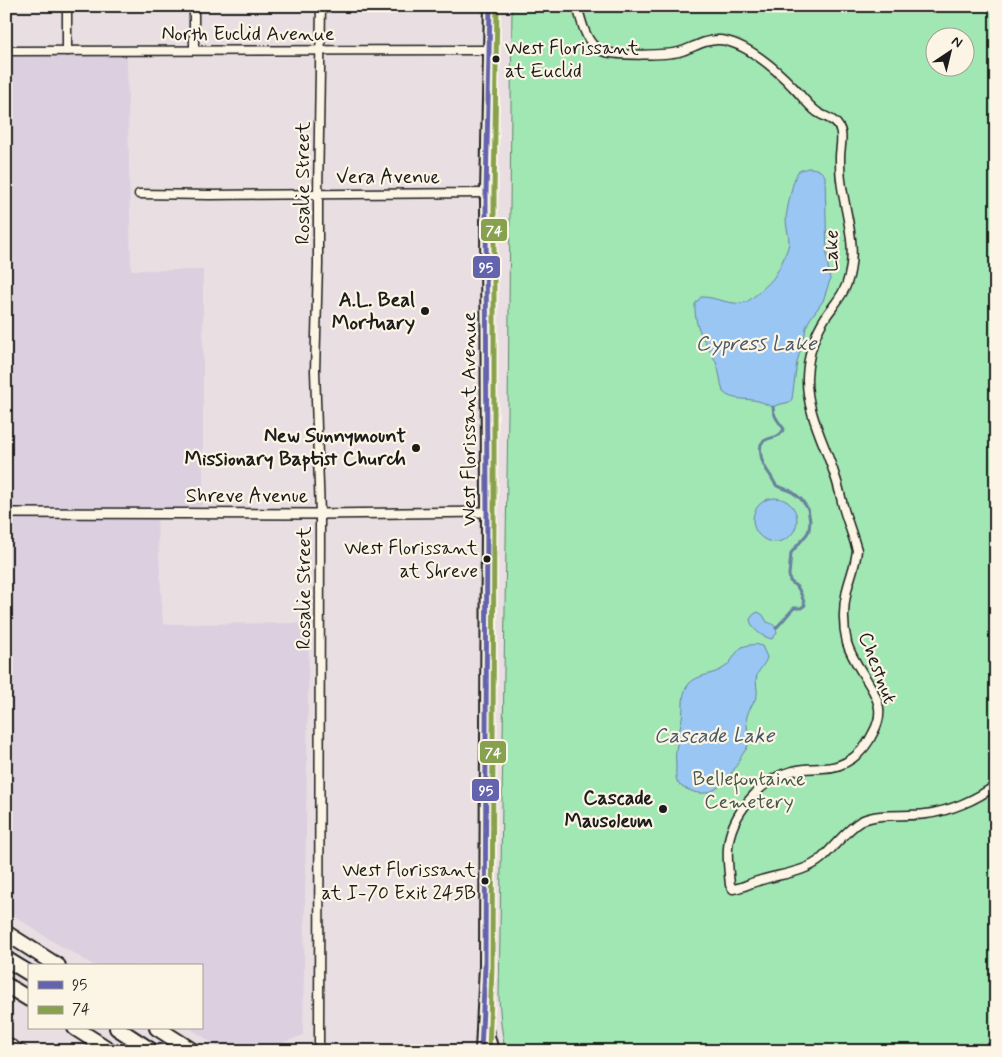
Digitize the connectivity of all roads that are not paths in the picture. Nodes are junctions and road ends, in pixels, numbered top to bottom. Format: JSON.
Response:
{"nodes":[{"id":1,"x":67,"y":6,"type":"edge"},
{"id":2,"x":194,"y":6,"type":"edge"},
{"id":3,"x":321,"y":6,"type":"edge"},
{"id":4,"x":490,"y":6,"type":"edge"},
{"id":5,"x":577,"y":6,"type":"edge"},
{"id":6,"x":194,"y":50,"type":"junction"},
{"id":7,"x":321,"y":50,"type":"junction"},
{"id":8,"x":489,"y":50,"type":"junction"},
{"id":9,"x":6,"y":51,"type":"edge"},
{"id":10,"x":67,"y":51,"type":"junction"},
{"id":11,"x":486,"y":193,"type":"junction"},
{"id":12,"x":139,"y":194,"type":"dead end"},
{"id":13,"x":318,"y":194,"type":"junction"},
{"id":14,"x":487,"y":512,"type":"junction"},
{"id":15,"x":6,"y":513,"type":"edge"},
{"id":16,"x":320,"y":514,"type":"junction"},
{"id":17,"x":857,"y":550,"type":"joint"},
{"id":18,"x":996,"y":785,"type":"edge"},
{"id":19,"x":6,"y":933,"type":"edge"},
{"id":20,"x":6,"y":959,"type":"edge"},
{"id":21,"x":55,"y":964,"type":"edge"},
{"id":22,"x":28,"y":972,"type":"edge"},
{"id":23,"x":6,"y":984,"type":"edge"},
{"id":24,"x":28,"y":998,"type":"edge"},
{"id":25,"x":483,"y":1013,"type":"junction"},
{"id":26,"x":78,"y":1030,"type":"edge"},
{"id":27,"x":120,"y":1030,"type":"edge"},
{"id":28,"x":160,"y":1030,"type":"edge"},
{"id":29,"x":6,"y":1042,"type":"edge"},
{"id":30,"x":21,"y":1050,"type":"edge"},
{"id":31,"x":111,"y":1051,"type":"edge"},
{"id":32,"x":152,"y":1051,"type":"edge"},
{"id":33,"x":193,"y":1051,"type":"edge"},
{"id":34,"x":318,"y":1051,"type":"edge"},
{"id":35,"x":481,"y":1051,"type":"edge"},
{"id":36,"x":493,"y":1051,"type":"edge"}],
"edges":[{"from":1,"to":10,"type":"street"},
{"from":2,"to":6,"type":"street"},
{"from":3,"to":7,"type":"street","name":"Rosalie Street"},
{"from":4,"to":8,"type":"main road","name":"West Florissant Avenue"},
{"from":5,"to":17,"type":"street","name":"Lake"},
{"from":6,"to":7,"type":"street","name":"North Euclid Avenue"},
{"from":6,"to":10,"type":"street","name":"North Euclid Avenue"},
{"from":7,"to":8,"type":"street","name":"North Euclid Avenue"},
{"from":7,"to":13,"type":"street","name":"Rosalie Street"},
{"from":8,"to":11,"type":"main road","name":"West Florissant Avenue"},
{"from":9,"to":10,"type":"street","name":"North Euclid Avenue"},
{"from":11,"to":13,"type":"street","name":"Vera Avenue"},
{"from":11,"to":14,"type":"main road","name":"West Florissant Avenue"},
{"from":12,"to":13,"type":"street","name":"Vera Avenue"},
{"from":13,"to":16,"type":"street","name":"Rosalie Street"},
{"from":14,"to":16,"type":"street","name":"Shreve Avenue"},
{"from":14,"to":25,"type":"main road","name":"West Florissant Avenue"},
{"from":15,"to":16,"type":"street","name":"Shreve Avenue"},
{"from":16,"to":34,"type":"street","name":"Rosalie Street"},
{"from":17,"to":18,"type":"street","name":"Chestnut"},
{"from":19,"to":21,"type":"highway"},
{"from":20,"to":22,"type":"highway"},
{"from":23,"to":24,"type":"highway"},
{"from":25,"to":35,"type":"main road","name":"West Florissant Avenue"},
{"from":25,"to":36,"type":"main road","name":"West Florissant Avenue"},
{"from":26,"to":31,"type":"highway"},
{"from":27,"to":32,"type":"highway"},
{"from":28,"to":33,"type":"highway"},
{"from":29,"to":30,"type":"street"}]}
